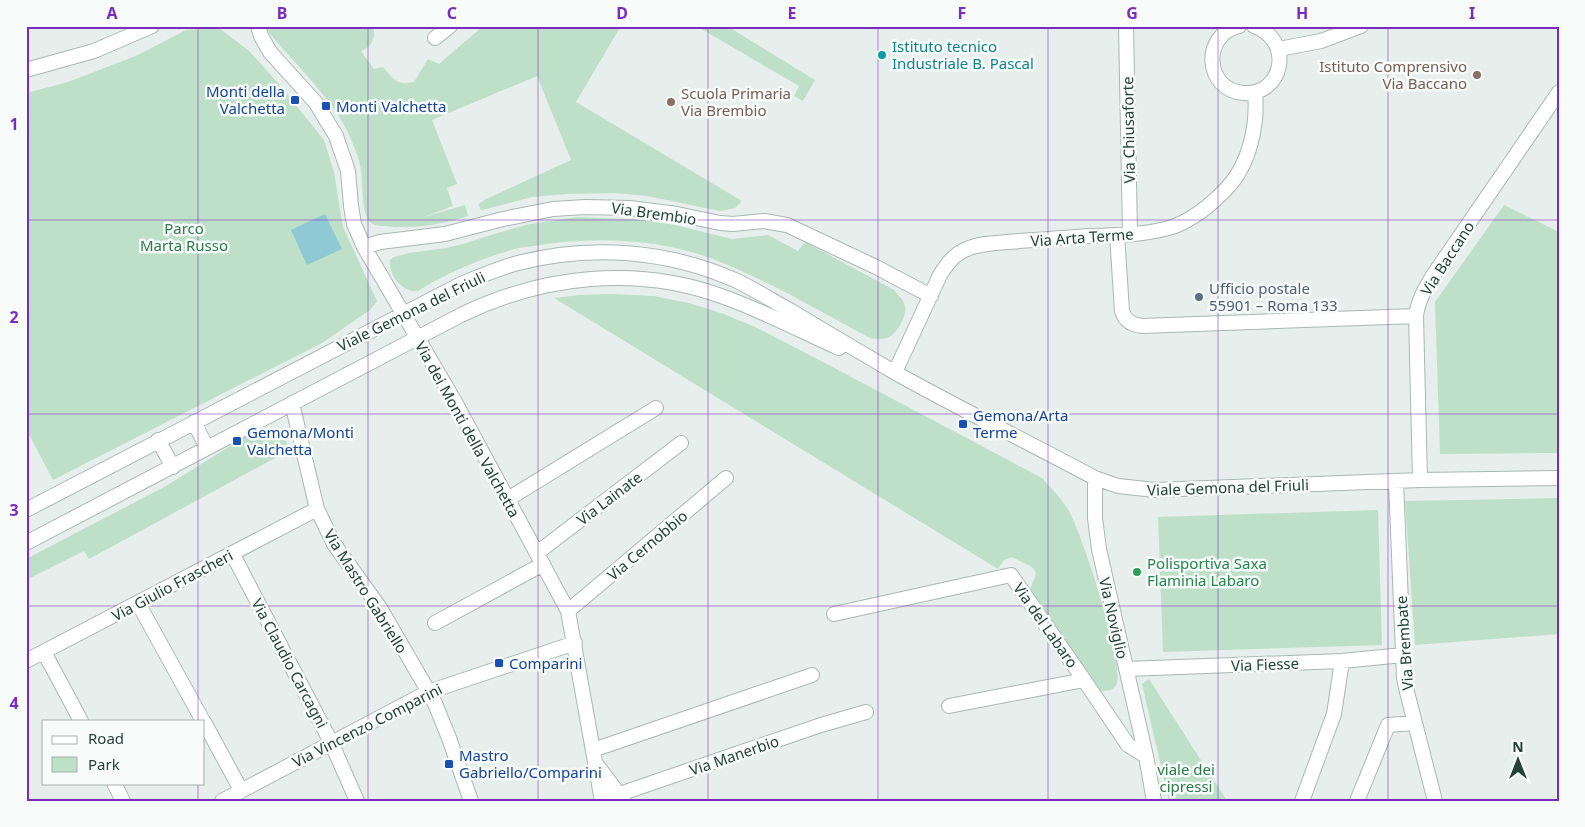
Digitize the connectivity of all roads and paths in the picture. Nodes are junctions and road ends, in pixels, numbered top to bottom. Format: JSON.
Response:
{"nodes":[{"id":1,"x":152,"y":26,"type":"edge"},
{"id":2,"x":258,"y":26,"type":"edge"},
{"id":3,"x":450,"y":26,"type":"edge"},
{"id":4,"x":1126,"y":26,"type":"edge"},
{"id":5,"x":1239,"y":26,"type":"edge"},
{"id":6,"x":1254,"y":26,"type":"edge"},
{"id":7,"x":1361,"y":26,"type":"edge"},
{"id":8,"x":436,"y":38,"type":"dead end"},
{"id":9,"x":1279,"y":49,"type":"junction"},
{"id":10,"x":26,"y":70,"type":"edge"},
{"id":11,"x":1255,"y":92,"type":"junction"},
{"id":12,"x":1559,"y":92,"type":"edge"},
{"id":13,"x":1123,"y":234,"type":"junction"},
{"id":14,"x":364,"y":247,"type":"junction"},
{"id":15,"x":931,"y":296,"type":"junction"},
{"id":16,"x":403,"y":314,"type":"junction"},
{"id":17,"x":1416,"y":316,"type":"junction"},
{"id":18,"x":417,"y":338,"type":"junction"},
{"id":19,"x":895,"y":372,"type":"junction"},
{"id":20,"x":292,"y":403,"type":"junction"},
{"id":21,"x":656,"y":408,"type":"dead end"},
{"id":22,"x":194,"y":422,"type":"junction"},
{"id":23,"x":158,"y":440,"type":"junction"},
{"id":24,"x":681,"y":444,"type":"dead end"},
{"id":25,"x":207,"y":448,"type":"junction"},
{"id":26,"x":173,"y":467,"type":"junction"},
{"id":27,"x":726,"y":478,"type":"dead end"},
{"id":28,"x":1094,"y":478,"type":"junction"},
{"id":29,"x":1559,"y":478,"type":"edge"},
{"id":30,"x":1420,"y":480,"type":"junction"},
{"id":31,"x":1396,"y":481,"type":"junction"},
{"id":32,"x":508,"y":499,"type":"junction"},
{"id":33,"x":317,"y":509,"type":"junction"},
{"id":34,"x":26,"y":510,"type":"edge"},
{"id":35,"x":26,"y":543,"type":"edge"},
{"id":36,"x":232,"y":553,"type":"junction"},
{"id":37,"x":540,"y":558,"type":"junction"},
{"id":38,"x":138,"y":603,"type":"junction"},
{"id":39,"x":568,"y":612,"type":"junction"},
{"id":40,"x":834,"y":614,"type":"dead end"},
{"id":41,"x":435,"y":623,"type":"dead end"},
{"id":42,"x":575,"y":643,"type":"junction"},
{"id":43,"x":44,"y":652,"type":"junction"},
{"id":44,"x":1403,"y":654,"type":"junction"},
{"id":45,"x":26,"y":661,"type":"edge"},
{"id":46,"x":1342,"y":661,"type":"junction"},
{"id":47,"x":1126,"y":669,"type":"junction"},
{"id":48,"x":812,"y":674,"type":"dead end"},
{"id":49,"x":1084,"y":680,"type":"junction"},
{"id":50,"x":428,"y":692,"type":"junction"},
{"id":51,"x":949,"y":706,"type":"dead end"},
{"id":52,"x":866,"y":712,"type":"dead end"},
{"id":53,"x":80,"y":720,"type":"edge"},
{"id":54,"x":203,"y":720,"type":"edge"},
{"id":55,"x":205,"y":723,"type":"edge"},
{"id":56,"x":1415,"y":723,"type":"junction"},
{"id":57,"x":332,"y":742,"type":"junction"},
{"id":58,"x":593,"y":750,"type":"junction"},
{"id":59,"x":1146,"y":756,"type":"junction"},
{"id":60,"x":596,"y":764,"type":"junction"},
{"id":61,"x":114,"y":784,"type":"edge"},
{"id":62,"x":242,"y":790,"type":"junction"},
{"id":63,"x":621,"y":797,"type":"edge"},
{"id":64,"x":602,"y":800,"type":"edge"},
{"id":65,"x":123,"y":801,"type":"edge"},
{"id":66,"x":222,"y":801,"type":"edge"},
{"id":67,"x":357,"y":801,"type":"edge"},
{"id":68,"x":470,"y":801,"type":"edge"},
{"id":69,"x":1154,"y":801,"type":"edge"},
{"id":70,"x":1302,"y":801,"type":"edge"},
{"id":71,"x":1357,"y":801,"type":"edge"},
{"id":72,"x":1435,"y":801,"type":"edge"}],
"edges":[{"from":1,"to":10,"type":"street"},
{"from":2,"to":14,"type":"street","name":"Via dei Monti della Valchetta"},
{"from":3,"to":8,"type":"street"},
{"from":4,"to":13,"type":"street","name":"Via Chiusaforte"},
{"from":5,"to":11,"type":"street"},
{"from":6,"to":9,"type":"street"},
{"from":7,"to":9,"type":"street"},
{"from":9,"to":11,"type":"street"},
{"from":11,"to":13,"type":"street","name":"Via Arta Terme"},
{"from":12,"to":17,"type":"street","name":"Via Baccano"},
{"from":13,"to":15,"type":"street","name":"Via Arta Terme"},
{"from":13,"to":17,"type":"street","name":"Via Chiusaforte"},
{"from":14,"to":15,"type":"street","name":"Via Brembio"},
{"from":14,"to":16,"type":"street","name":"Via dei Monti della Valchetta"},
{"from":15,"to":19,"type":"street","name":"Via Arta Terme"},
{"from":16,"to":18,"type":"street","name":"Via dei Monti della Valchetta"},
{"from":16,"to":19,"type":"street","name":"Viale Gemona del Friuli"},
{"from":16,"to":22,"type":"street","name":"Viale Gemona del Friuli"},
{"from":17,"to":30,"type":"street","name":"Via Baccano"},
{"from":18,"to":19,"type":"street","name":"Viale Gemona del Friuli"},
{"from":18,"to":20,"type":"street","name":"Viale Gemona del Friuli"},
{"from":18,"to":32,"type":"street","name":"Via dei Monti della Valchetta"},
{"from":19,"to":28,"type":"street","name":"Viale Gemona del Friuli"},
{"from":20,"to":25,"type":"street","name":"Viale Gemona del Friuli"},
{"from":20,"to":33,"type":"street","name":"Via Mastro Gabriello"},
{"from":21,"to":32,"type":"street"},
{"from":22,"to":23,"type":"street","name":"Viale Gemona del Friuli"},
{"from":22,"to":25,"type":"street"},
{"from":23,"to":26,"type":"street"},
{"from":23,"to":34,"type":"street","name":"Viale Gemona del Friuli"},
{"from":24,"to":37,"type":"street","name":"Via Lainate"},
{"from":25,"to":26,"type":"street","name":"Viale Gemona del Friuli"},
{"from":26,"to":35,"type":"street","name":"Viale Gemona del Friuli"},
{"from":27,"to":39,"type":"street","name":"Via Cernobbio"},
{"from":28,"to":31,"type":"street","name":"Viale Gemona del Friuli"},
{"from":28,"to":47,"type":"street","name":"Via Noviglio"},
{"from":29,"to":30,"type":"street","name":"Viale Gemona del Friuli"},
{"from":30,"to":31,"type":"street","name":"Viale Gemona del Friuli"},
{"from":31,"to":44,"type":"street","name":"Via Brembate"},
{"from":32,"to":37,"type":"street","name":"Via dei Monti della Valchetta"},
{"from":33,"to":36,"type":"street","name":"Via Giulio Frascheri"},
{"from":33,"to":50,"type":"street","name":"Via Mastro Gabriello"},
{"from":36,"to":38,"type":"street","name":"Via Giulio Frascheri"},
{"from":36,"to":57,"type":"street","name":"Via Claudio Carcagni"},
{"from":37,"to":39,"type":"street","name":"Via dei Monti della Valchetta"},
{"from":37,"to":41,"type":"street","name":"Via Lainate"},
{"from":38,"to":43,"type":"street","name":"Via Giulio Frascheri"},
{"from":38,"to":54,"type":"street"},
{"from":39,"to":42,"type":"street","name":"Via dei Monti della Valchetta"},
{"from":40,"to":49,"type":"street","name":"Via del Labaro"},
{"from":42,"to":50,"type":"street","name":"Via Vincenzo Comparini"},
{"from":42,"to":58,"type":"street","name":"Via dei Monti della Valchetta"},
{"from":43,"to":45,"type":"street","name":"Via Giulio Frascheri"},
{"from":43,"to":53,"type":"street"},
{"from":44,"to":46,"type":"street","name":"Via Fiesse"},
{"from":44,"to":56,"type":"street","name":"Via Brembate"},
{"from":46,"to":47,"type":"street","name":"Via Fiesse"},
{"from":46,"to":70,"type":"street"},
{"from":47,"to":59,"type":"street","name":"Via Noviglio"},
{"from":48,"to":58,"type":"street"},
{"from":49,"to":51,"type":"street"},
{"from":49,"to":59,"type":"street","name":"Via del Labaro"},
{"from":50,"to":57,"type":"street","name":"Via Vincenzo Comparini"},
{"from":50,"to":68,"type":"street","name":"Via Mastro Gabriello"},
{"from":52,"to":63,"type":"street","name":"Via Manerbio"},
{"from":55,"to":62,"type":"street"},
{"from":56,"to":71,"type":"street"},
{"from":56,"to":72,"type":"street","name":"Via Brembate"},
{"from":57,"to":62,"type":"street","name":"Via Vincenzo Comparini"},
{"from":57,"to":67,"type":"street","name":"Via Claudio Carcagni"},
{"from":58,"to":60,"type":"street","name":"Via dei Monti della Valchetta"},
{"from":59,"to":69,"type":"street"},
{"from":60,"to":63,"type":"street"},
{"from":60,"to":64,"type":"street","name":"Via dei Monti della Valchetta"},
{"from":61,"to":65,"type":"street"},
{"from":62,"to":66,"type":"street","name":"Via Vincenzo Comparini"},
{"from":63,"to":64,"type":"street","name":"Via Manerbio"}]}
